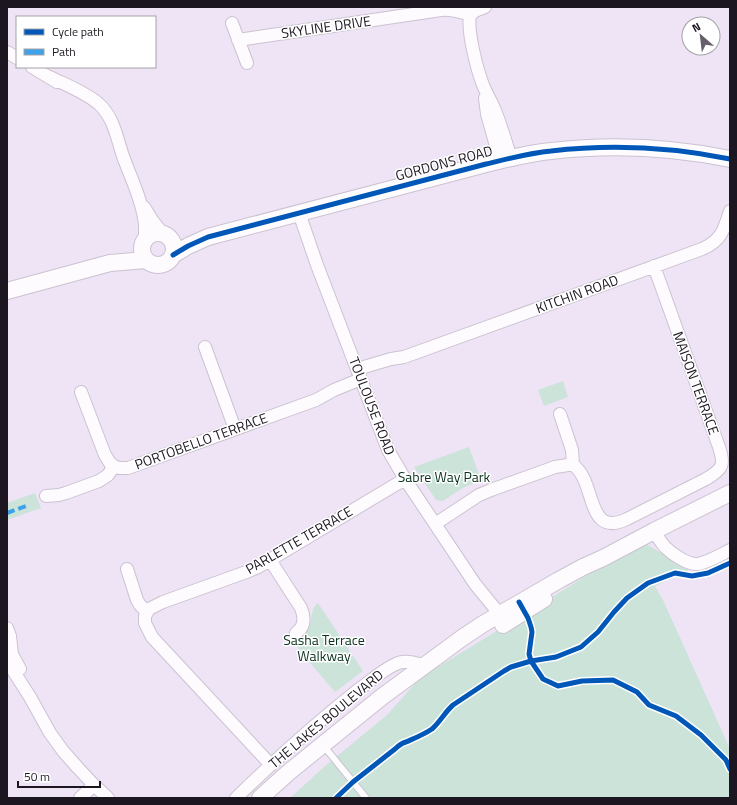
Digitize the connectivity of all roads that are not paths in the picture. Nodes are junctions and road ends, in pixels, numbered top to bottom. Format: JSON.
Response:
{"nodes":[{"id":1,"x":484,"y":7,"type":"edge"},
{"id":2,"x":466,"y":12,"type":"edge"},
{"id":3,"x":232,"y":23,"type":"dead end"},
{"id":4,"x":238,"y":40,"type":"junction"},
{"id":5,"x":7,"y":52,"type":"edge"},
{"id":6,"x":16,"y":57,"type":"edge"},
{"id":7,"x":247,"y":63,"type":"dead end"},
{"id":8,"x":34,"y":68,"type":"edge"},
{"id":9,"x":506,"y":159,"type":"junction"},
{"id":10,"x":730,"y":159,"type":"edge"},
{"id":11,"x":139,"y":198,"type":"junction"},
{"id":12,"x":730,"y":211,"type":"edge"},
{"id":13,"x":299,"y":213,"type":"junction"},
{"id":14,"x":166,"y":235,"type":"junction"},
{"id":15,"x":208,"y":237,"type":"junction"},
{"id":16,"x":144,"y":248,"type":"junction"},
{"id":17,"x":173,"y":255,"type":"junction"},
{"id":18,"x":654,"y":266,"type":"junction"},
{"id":19,"x":7,"y":291,"type":"edge"},
{"id":20,"x":205,"y":347,"type":"dead end"},
{"id":21,"x":361,"y":378,"type":"junction"},
{"id":22,"x":81,"y":392,"type":"dead end"},
{"id":23,"x":560,"y":414,"type":"dead end"},
{"id":24,"x":235,"y":428,"type":"junction"},
{"id":25,"x":573,"y":465,"type":"junction"},
{"id":26,"x":114,"y":466,"type":"junction"},
{"id":27,"x":405,"y":479,"type":"junction"},
{"id":28,"x":730,"y":493,"type":"edge"},
{"id":29,"x":46,"y":496,"type":"dead end"},
{"id":30,"x":435,"y":524,"type":"junction"},
{"id":31,"x":654,"y":531,"type":"junction"},
{"id":32,"x":730,"y":550,"type":"edge"},
{"id":33,"x":270,"y":560,"type":"junction"},
{"id":34,"x":127,"y":569,"type":"dead end"},
{"id":35,"x":147,"y":612,"type":"junction"},
{"id":36,"x":498,"y":620,"type":"junction"},
{"id":37,"x":7,"y":628,"type":"edge"},
{"id":38,"x":296,"y":633,"type":"dead end"},
{"id":39,"x":8,"y":657,"type":"edge"},
{"id":40,"x":426,"y":666,"type":"junction"},
{"id":41,"x":320,"y":748,"type":"junction"},
{"id":42,"x":271,"y":765,"type":"junction"},
{"id":43,"x":94,"y":785,"type":"junction"},
{"id":44,"x":80,"y":798,"type":"edge"},
{"id":45,"x":108,"y":798,"type":"edge"},
{"id":46,"x":236,"y":798,"type":"edge"},
{"id":47,"x":260,"y":798,"type":"edge"},
{"id":48,"x":272,"y":798,"type":"edge"},
{"id":49,"x":366,"y":798,"type":"edge"}],
"edges":[{"from":1,"to":2,"type":"street"},
{"from":2,"to":4,"type":"street","name":"SKYLINE DRIVE"},
{"from":2,"to":9,"type":"street"},
{"from":3,"to":4,"type":"street"},
{"from":4,"to":7,"type":"street"},
{"from":5,"to":6,"type":"street"},
{"from":8,"to":11,"type":"street"},
{"from":9,"to":10,"type":"street","name":"GORDONS ROAD"},
{"from":9,"to":13,"type":"street","name":"GORDONS ROAD"},
{"from":11,"to":14,"type":"street"},
{"from":11,"to":16,"type":"street"},
{"from":12,"to":18,"type":"street","name":"KITCHIN ROAD"},
{"from":13,"to":15,"type":"street","name":"GORDONS ROAD"},
{"from":13,"to":21,"type":"street","name":"TOULOUSE ROAD"},
{"from":14,"to":15,"type":"street","name":"GORDONS ROAD"},
{"from":14,"to":16,"type":"street"},
{"from":14,"to":17,"type":"street"},
{"from":15,"to":17,"type":"street","name":"GORDONS ROAD"},
{"from":16,"to":17,"type":"street"},
{"from":16,"to":19,"type":"street"},
{"from":18,"to":21,"type":"street","name":"KITCHIN ROAD"},
{"from":18,"to":25,"type":"street","name":"MAISON TERRACE"},
{"from":20,"to":24,"type":"street"},
{"from":21,"to":24,"type":"street","name":"PORTOBELLO TERRACE"},
{"from":21,"to":27,"type":"street","name":"TOULOUSE ROAD"},
{"from":22,"to":26,"type":"street"},
{"from":23,"to":25,"type":"street"},
{"from":24,"to":26,"type":"street","name":"PORTOBELLO TERRACE"},
{"from":25,"to":30,"type":"street"},
{"from":26,"to":29,"type":"street","name":"PORTOBELLO TERRACE"},
{"from":27,"to":30,"type":"street","name":"TOULOUSE ROAD"},
{"from":27,"to":33,"type":"street","name":"PARLETTE TERRACE"},
{"from":28,"to":31,"type":"street","name":"THE LAKES BOULEVARD"},
{"from":30,"to":36,"type":"street","name":"TOULOUSE ROAD"},
{"from":31,"to":32,"type":"street"},
{"from":31,"to":36,"type":"street","name":"THE LAKES BOULEVARD"},
{"from":33,"to":35,"type":"street","name":"PARLETTE TERRACE"},
{"from":33,"to":38,"type":"street"},
{"from":34,"to":35,"type":"street"},
{"from":35,"to":42,"type":"street"},
{"from":36,"to":40,"type":"street","name":"THE LAKES BOULEVARD"},
{"from":37,"to":39,"type":"street"},
{"from":39,"to":43,"type":"street"},
{"from":40,"to":41,"type":"street","name":"THE LAKES BOULEVARD"},
{"from":40,"to":42,"type":"street","name":"THE LAKES BOULEVARD"},
{"from":41,"to":47,"type":"street","name":"THE LAKES BOULEVARD"},
{"from":41,"to":48,"type":"street","name":"THE LAKES BOULEVARD"},
{"from":41,"to":49,"type":"lane"},
{"from":42,"to":46,"type":"street","name":"THE LAKES BOULEVARD"},
{"from":43,"to":44,"type":"street"},
{"from":43,"to":45,"type":"street"}]}
